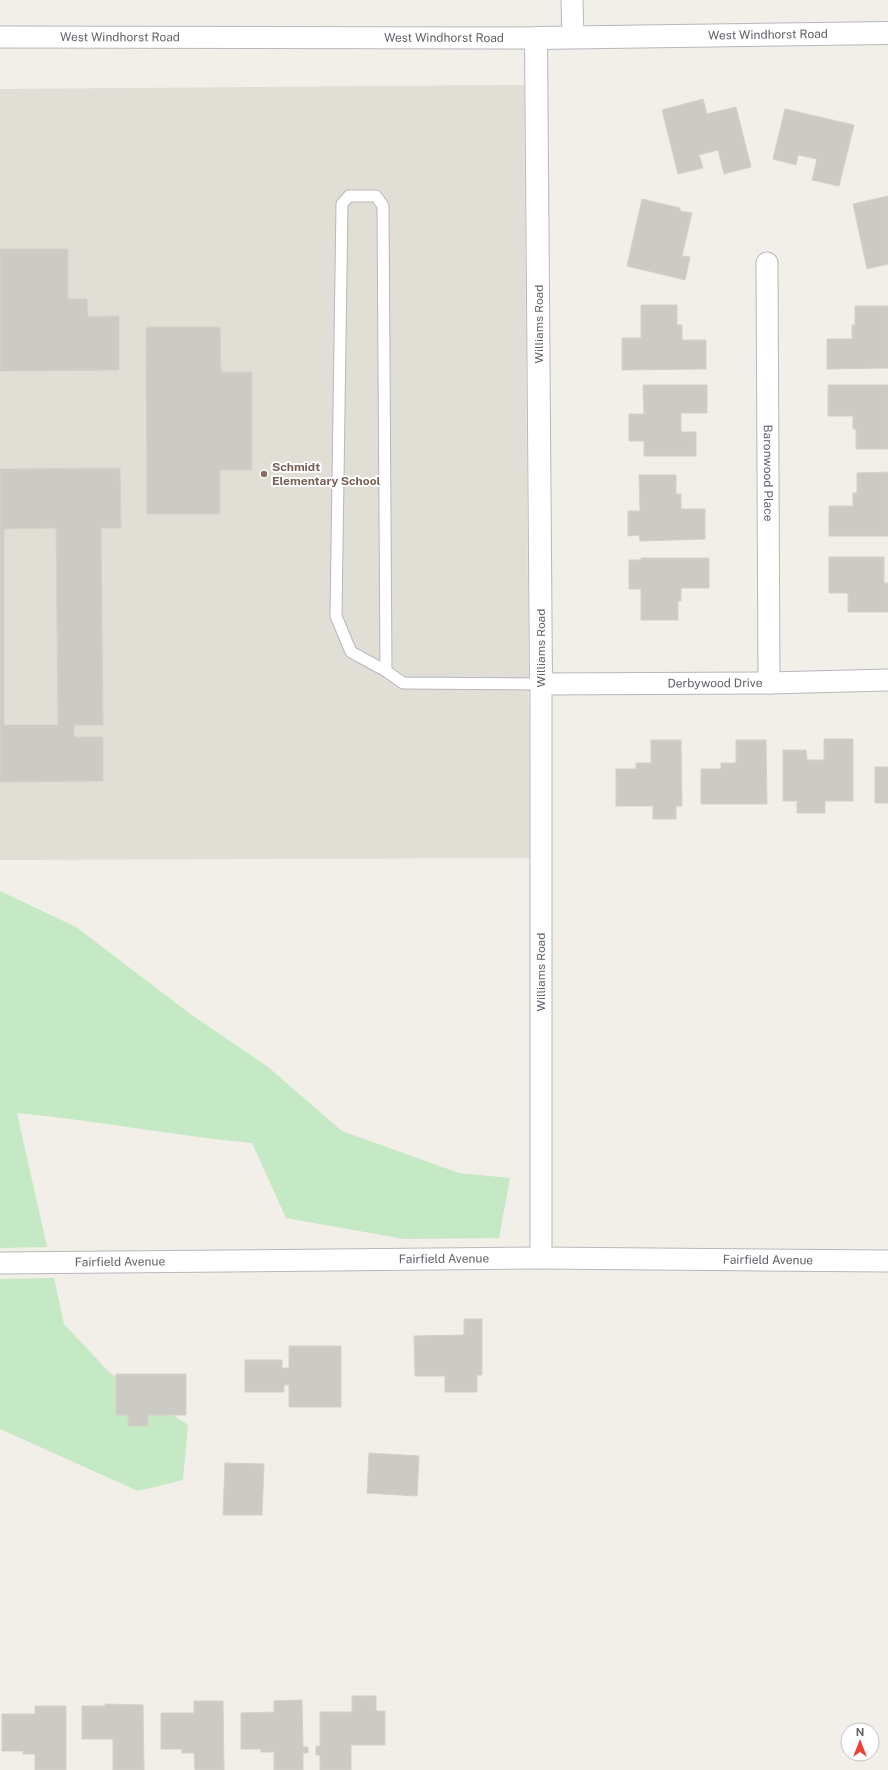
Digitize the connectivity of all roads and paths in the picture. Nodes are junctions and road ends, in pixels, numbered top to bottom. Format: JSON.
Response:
{"nodes":[{"id":1,"x":572,"y":0,"type":"edge"},
{"id":2,"x":888,"y":33,"type":"edge"},
{"id":3,"x":0,"y":37,"type":"edge"},
{"id":4,"x":573,"y":37,"type":"junction"},
{"id":5,"x":536,"y":38,"type":"junction"},
{"id":6,"x":767,"y":263,"type":"dead end"},
{"id":7,"x":386,"y":671,"type":"junction"},
{"id":8,"x":888,"y":680,"type":"edge"},
{"id":9,"x":769,"y":683,"type":"junction"},
{"id":10,"x":541,"y":684,"type":"junction"},
{"id":11,"x":541,"y":1258,"type":"junction"},
{"id":12,"x":888,"y":1261,"type":"edge"},
{"id":13,"x":0,"y":1263,"type":"edge"}],
"edges":[{"from":1,"to":4,"type":"street"},
{"from":2,"to":4,"type":"street","name":"West Windhorst Road"},
{"from":3,"to":5,"type":"street","name":"West Windhorst Road"},
{"from":4,"to":5,"type":"street","name":"West Windhorst Road"},
{"from":5,"to":10,"type":"street","name":"Williams Road"},
{"from":6,"to":9,"type":"street","name":"Baronwood Place"},
{"from":7,"to":7,"type":"lane"},
{"from":7,"to":10,"type":"lane"},
{"from":8,"to":9,"type":"street","name":"Derbywood Drive"},
{"from":9,"to":10,"type":"street","name":"Derbywood Drive"},
{"from":10,"to":11,"type":"street","name":"Williams Road"},
{"from":11,"to":12,"type":"street","name":"Fairfield Avenue"},
{"from":11,"to":13,"type":"street","name":"Fairfield Avenue"}]}
